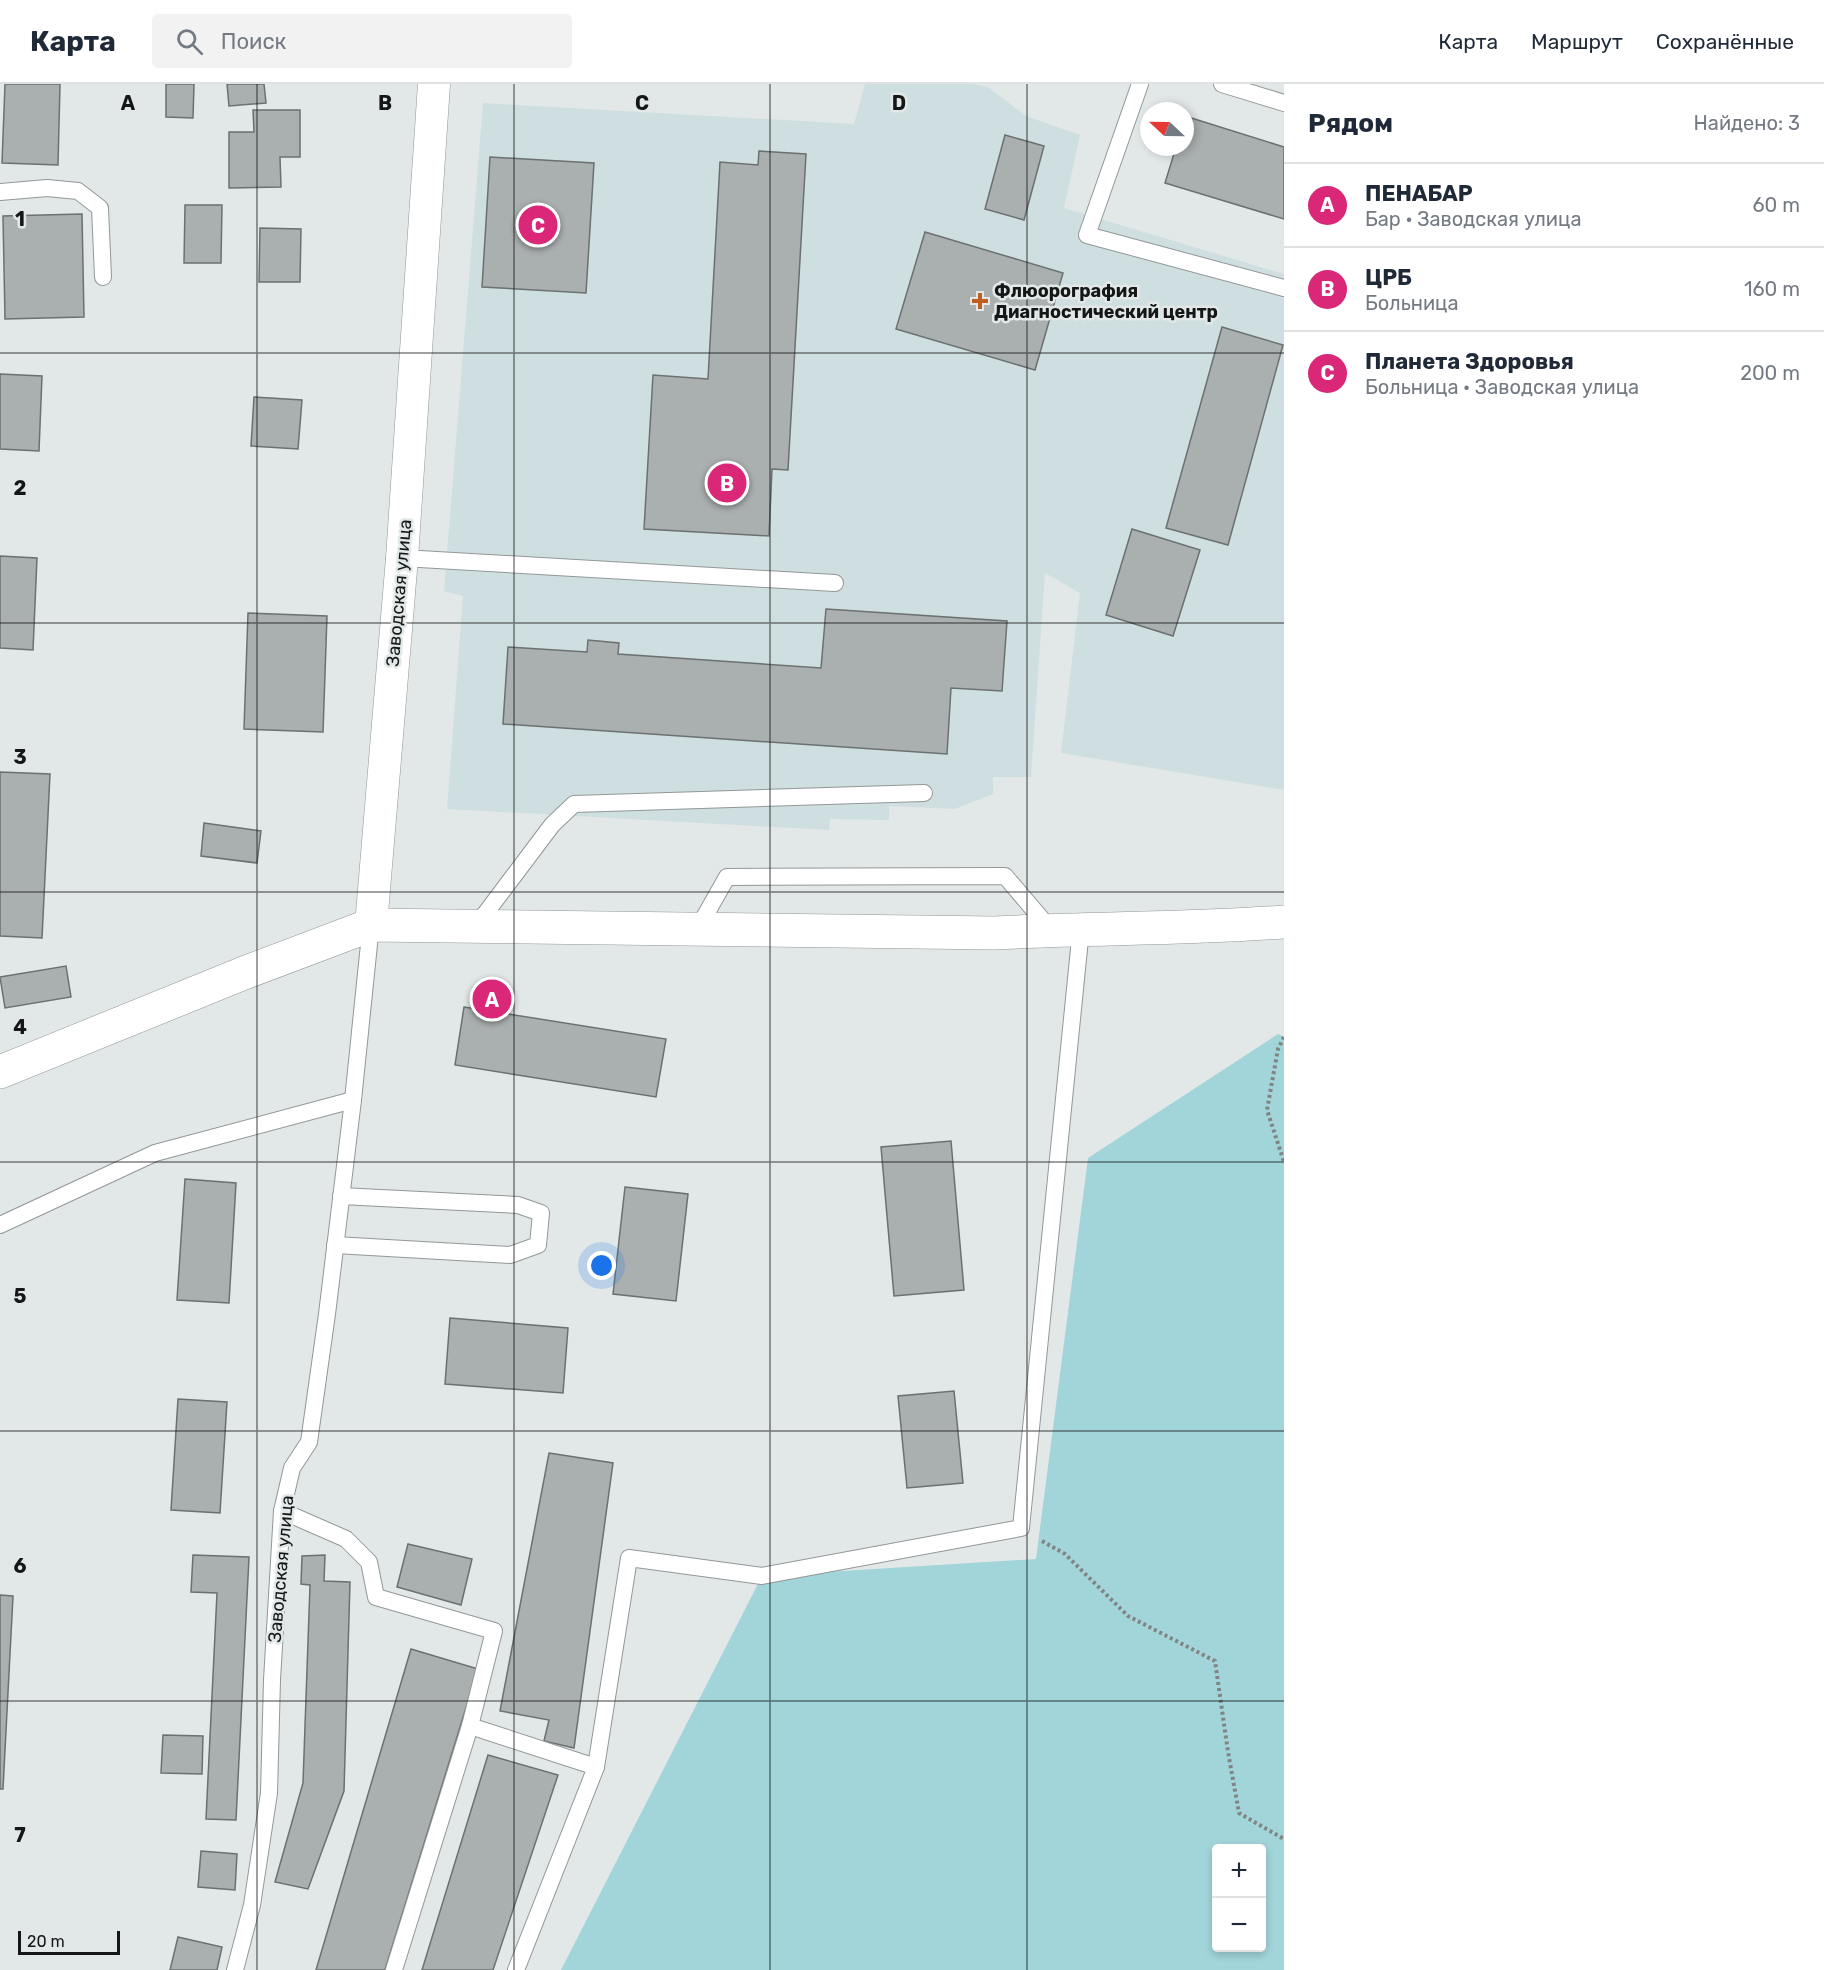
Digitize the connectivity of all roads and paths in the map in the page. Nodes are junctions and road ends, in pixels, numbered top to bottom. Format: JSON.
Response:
{"nodes":[{"id":1,"x":434,"y":84,"type":"edge"},
{"id":2,"x":1140,"y":84,"type":"edge"},
{"id":3,"x":1222,"y":84,"type":"edge"},
{"id":4,"x":1284,"y":103,"type":"edge"},
{"id":5,"x":0,"y":192,"type":"edge"},
{"id":6,"x":103,"y":277,"type":"dead end"},
{"id":7,"x":1284,"y":288,"type":"edge"},
{"id":8,"x":402,"y":558,"type":"junction"},
{"id":9,"x":835,"y":583,"type":"dead end"},
{"id":10,"x":924,"y":793,"type":"dead end"},
{"id":11,"x":1284,"y":922,"type":"edge"},
{"id":12,"x":371,"y":925,"type":"junction"},
{"id":13,"x":476,"y":926,"type":"junction"},
{"id":14,"x":1066,"y":929,"type":"junction"},
{"id":15,"x":697,"y":930,"type":"junction"},
{"id":16,"x":1284,"y":1037,"type":"edge"},
{"id":17,"x":0,"y":1072,"type":"edge"},
{"id":18,"x":353,"y":1100,"type":"junction"},
{"id":19,"x":1284,"y":1161,"type":"edge"},
{"id":20,"x":341,"y":1196,"type":"junction"},
{"id":21,"x":0,"y":1225,"type":"edge"},
{"id":22,"x":335,"y":1245,"type":"junction"},
{"id":23,"x":282,"y":1511,"type":"junction"},
{"id":24,"x":1021,"y":1528,"type":"junction"},
{"id":25,"x":470,"y":1726,"type":"junction"},
{"id":26,"x":596,"y":1767,"type":"junction"},
{"id":27,"x":1284,"y":1839,"type":"edge"},
{"id":28,"x":235,"y":1970,"type":"edge"},
{"id":29,"x":394,"y":1970,"type":"edge"},
{"id":30,"x":516,"y":1970,"type":"edge"}],
"edges":[{"from":1,"to":8,"type":"street","name":"Заводская улица"},
{"from":2,"to":7,"type":"lane"},
{"from":3,"to":4,"type":"lane"},
{"from":5,"to":6,"type":"lane"},
{"from":8,"to":9,"type":"lane"},
{"from":8,"to":12,"type":"street","name":"Заводская улица"},
{"from":10,"to":13,"type":"lane"},
{"from":11,"to":14,"type":"street"},
{"from":12,"to":13,"type":"street"},
{"from":12,"to":17,"type":"street"},
{"from":12,"to":18,"type":"lane","name":"Заводская улица"},
{"from":13,"to":15,"type":"street"},
{"from":14,"to":15,"type":"street"},
{"from":14,"to":15,"type":"lane"},
{"from":14,"to":24,"type":"lane"},
{"from":16,"to":19,"type":"path"},
{"from":18,"to":20,"type":"lane","name":"Заводская улица"},
{"from":18,"to":21,"type":"lane"},
{"from":20,"to":22,"type":"lane","name":"Заводская улица"},
{"from":20,"to":22,"type":"lane"},
{"from":22,"to":23,"type":"lane","name":"Заводская улица"},
{"from":23,"to":25,"type":"lane"},
{"from":23,"to":28,"type":"lane","name":"Заводская улица"},
{"from":24,"to":26,"type":"lane"},
{"from":24,"to":27,"type":"path"},
{"from":25,"to":26,"type":"lane"},
{"from":25,"to":29,"type":"lane"},
{"from":26,"to":30,"type":"lane"}]}
